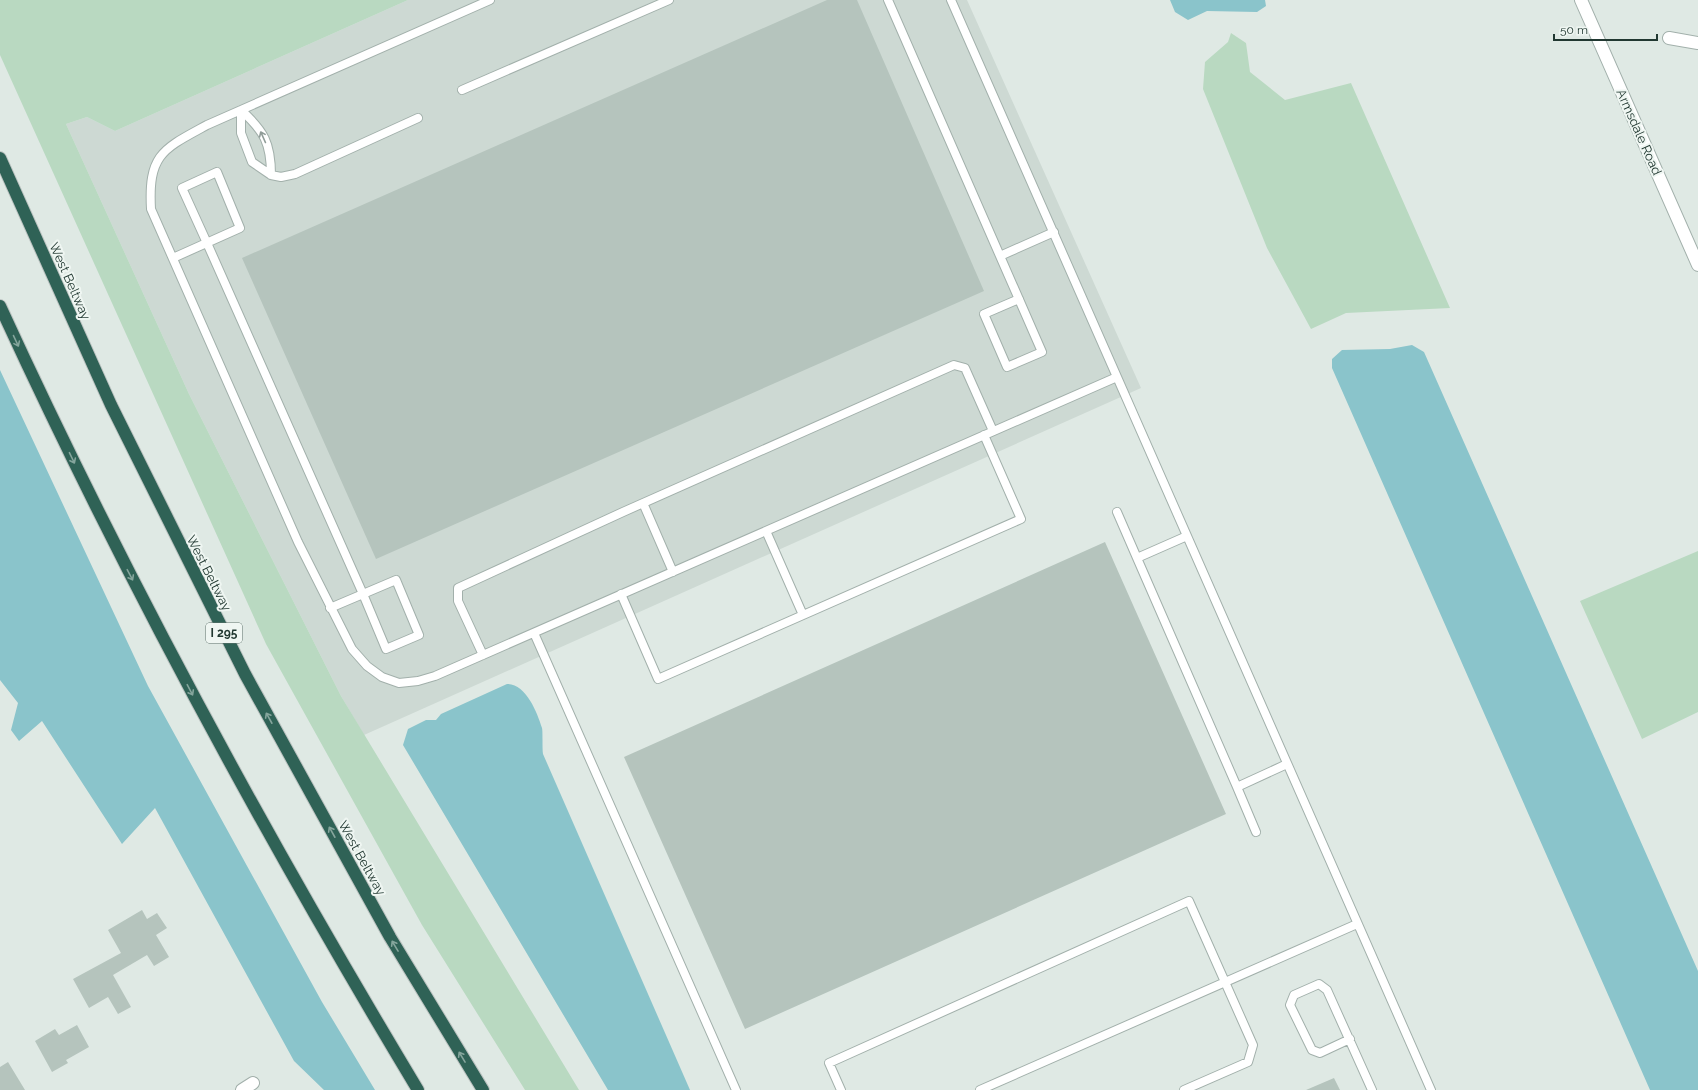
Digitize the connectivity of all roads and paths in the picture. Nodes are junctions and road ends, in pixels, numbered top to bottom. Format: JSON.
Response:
{"nodes":[{"id":1,"x":490,"y":0,"type":"edge"},
{"id":2,"x":669,"y":0,"type":"edge"},
{"id":3,"x":888,"y":0,"type":"edge"},
{"id":4,"x":950,"y":0,"type":"edge"},
{"id":5,"x":1581,"y":0,"type":"edge"},
{"id":6,"x":1669,"y":38,"type":"dead end"},
{"id":7,"x":1698,"y":43,"type":"edge"},
{"id":8,"x":462,"y":90,"type":"dead end"},
{"id":9,"x":241,"y":110,"type":"junction"},
{"id":10,"x":418,"y":118,"type":"dead end"},
{"id":11,"x":0,"y":158,"type":"edge"},
{"id":12,"x":271,"y":175,"type":"junction"},
{"id":13,"x":1054,"y":232,"type":"junction"},
{"id":14,"x":206,"y":243,"type":"junction"},
{"id":15,"x":1000,"y":256,"type":"junction"},
{"id":16,"x":173,"y":258,"type":"junction"},
{"id":17,"x":1698,"y":265,"type":"edge"},
{"id":18,"x":1019,"y":299,"type":"junction"},
{"id":19,"x":0,"y":306,"type":"edge"},
{"id":20,"x":1117,"y":377,"type":"junction"},
{"id":21,"x":993,"y":431,"type":"junction"},
{"id":22,"x":984,"y":435,"type":"junction"},
{"id":23,"x":643,"y":503,"type":"junction"},
{"id":24,"x":1117,"y":512,"type":"dead end"},
{"id":25,"x":766,"y":531,"type":"junction"},
{"id":26,"x":1187,"y":536,"type":"junction"},
{"id":27,"x":1137,"y":558,"type":"junction"},
{"id":28,"x":673,"y":572,"type":"junction"},
{"id":29,"x":363,"y":594,"type":"junction"},
{"id":30,"x":621,"y":594,"type":"junction"},
{"id":31,"x":330,"y":608,"type":"junction"},
{"id":32,"x":803,"y":615,"type":"junction"},
{"id":33,"x":534,"y":633,"type":"junction"},
{"id":34,"x":483,"y":655,"type":"junction"},
{"id":35,"x":1287,"y":764,"type":"junction"},
{"id":36,"x":1236,"y":787,"type":"junction"},
{"id":37,"x":1256,"y":832,"type":"dead end"},
{"id":38,"x":1357,"y":924,"type":"junction"},
{"id":39,"x":1225,"y":982,"type":"junction"},
{"id":40,"x":1350,"y":1039,"type":"junction"},
{"id":41,"x":253,"y":1083,"type":"dead end"},
{"id":42,"x":242,"y":1090,"type":"edge"},
{"id":43,"x":418,"y":1090,"type":"edge"},
{"id":44,"x":483,"y":1090,"type":"edge"},
{"id":45,"x":736,"y":1090,"type":"edge"},
{"id":46,"x":841,"y":1090,"type":"edge"},
{"id":47,"x":980,"y":1090,"type":"edge"},
{"id":48,"x":1184,"y":1090,"type":"edge"},
{"id":49,"x":1372,"y":1090,"type":"edge"},
{"id":50,"x":1431,"y":1090,"type":"edge"}],
"edges":[{"from":1,"to":9,"type":"lane"},
{"from":2,"to":8,"type":"lane"},
{"from":3,"to":15,"type":"lane"},
{"from":4,"to":13,"type":"lane"},
{"from":5,"to":17,"type":"street","name":"Armsdale Road"},
{"from":6,"to":7,"type":"street"},
{"from":12,"to":9,"type":"lane","one_way":true},
{"from":9,"to":12,"type":"lane"},
{"from":9,"to":16,"type":"lane"},
{"from":10,"to":12,"type":"lane"},
{"from":44,"to":11,"type":"highway","name":"West Beltway","number":"I 295","one_way":true},
{"from":13,"to":15,"type":"lane"},
{"from":13,"to":20,"type":"lane"},
{"from":14,"to":14,"type":"lane"},
{"from":14,"to":16,"type":"lane"},
{"from":14,"to":29,"type":"lane"},
{"from":15,"to":18,"type":"lane"},
{"from":16,"to":31,"type":"lane"},
{"from":18,"to":18,"type":"lane"},
{"from":19,"to":43,"type":"highway","one_way":true},
{"from":20,"to":21,"type":"lane"},
{"from":20,"to":26,"type":"lane"},
{"from":21,"to":22,"type":"lane"},
{"from":21,"to":23,"type":"lane"},
{"from":22,"to":25,"type":"lane"},
{"from":22,"to":32,"type":"lane"},
{"from":23,"to":28,"type":"lane"},
{"from":23,"to":34,"type":"lane"},
{"from":24,"to":27,"type":"lane"},
{"from":25,"to":28,"type":"lane"},
{"from":25,"to":32,"type":"lane"},
{"from":26,"to":27,"type":"lane"},
{"from":26,"to":35,"type":"lane"},
{"from":27,"to":36,"type":"lane"},
{"from":28,"to":30,"type":"lane"},
{"from":29,"to":29,"type":"lane"},
{"from":29,"to":31,"type":"lane"},
{"from":30,"to":32,"type":"lane"},
{"from":30,"to":33,"type":"lane"},
{"from":31,"to":34,"type":"lane"},
{"from":33,"to":34,"type":"lane"},
{"from":33,"to":45,"type":"lane"},
{"from":35,"to":36,"type":"lane"},
{"from":35,"to":38,"type":"lane"},
{"from":36,"to":37,"type":"lane"},
{"from":38,"to":39,"type":"lane"},
{"from":38,"to":50,"type":"lane"},
{"from":39,"to":46,"type":"lane"},
{"from":39,"to":47,"type":"lane"},
{"from":39,"to":48,"type":"lane"},
{"from":40,"to":40,"type":"lane"},
{"from":40,"to":49,"type":"lane"},
{"from":41,"to":42,"type":"street"}]}
